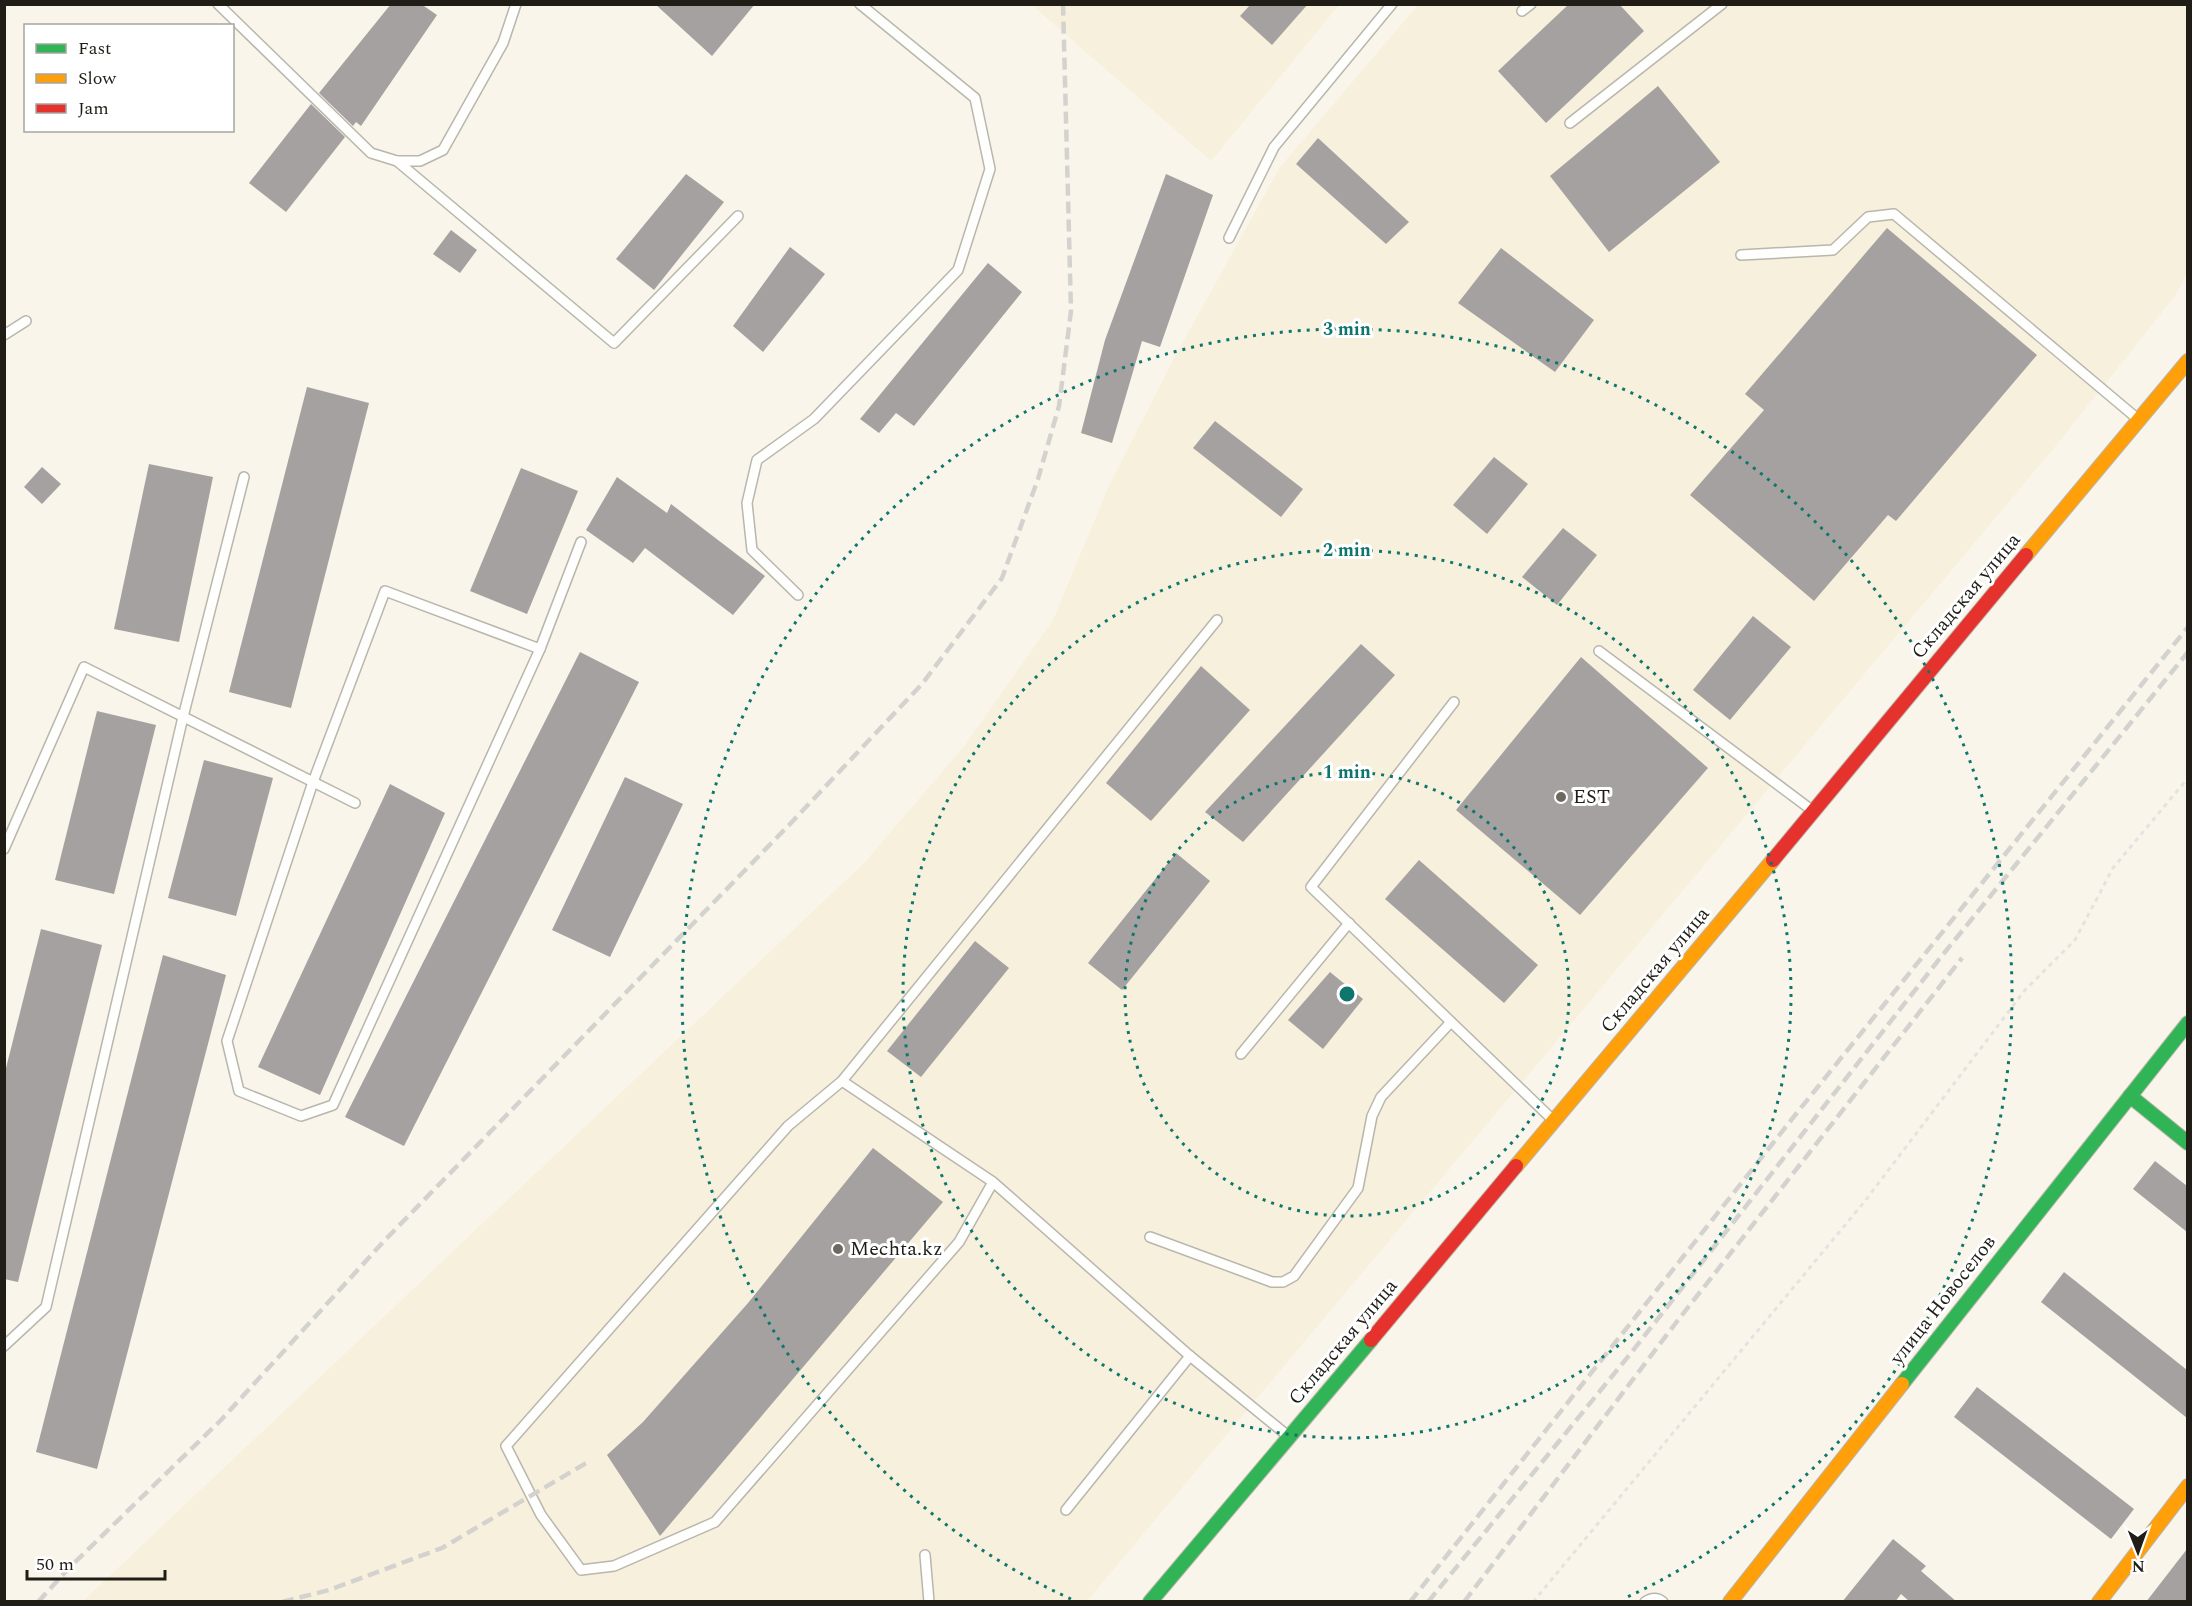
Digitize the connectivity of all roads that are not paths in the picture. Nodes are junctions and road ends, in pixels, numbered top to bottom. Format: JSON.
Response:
{"nodes":[{"id":1,"x":218,"y":4,"type":"edge"},
{"id":2,"x":516,"y":4,"type":"edge"},
{"id":3,"x":860,"y":4,"type":"edge"},
{"id":4,"x":1392,"y":4,"type":"edge"},
{"id":5,"x":1531,"y":4,"type":"edge"},
{"id":6,"x":1722,"y":4,"type":"edge"},
{"id":7,"x":1522,"y":11,"type":"dead end"},
{"id":8,"x":1570,"y":123,"type":"dead end"},
{"id":9,"x":397,"y":161,"type":"junction"},
{"id":10,"x":738,"y":216,"type":"dead end"},
{"id":11,"x":1229,"y":238,"type":"dead end"},
{"id":12,"x":1741,"y":255,"type":"dead end"},
{"id":13,"x":26,"y":321,"type":"dead end"},
{"id":14,"x":4,"y":335,"type":"edge"},
{"id":15,"x":2187,"y":361,"type":"edge"},
{"id":16,"x":2139,"y":420,"type":"junction"},
{"id":17,"x":244,"y":477,"type":"dead end"},
{"id":18,"x":581,"y":542,"type":"dead end"},
{"id":19,"x":798,"y":595,"type":"dead end"},
{"id":20,"x":1217,"y":620,"type":"dead end"},
{"id":21,"x":540,"y":649,"type":"junction"},
{"id":22,"x":1599,"y":651,"type":"dead end"},
{"id":23,"x":1454,"y":702,"type":"dead end"},
{"id":24,"x":183,"y":717,"type":"junction"},
{"id":25,"x":313,"y":782,"type":"junction"},
{"id":26,"x":355,"y":803,"type":"dead end"},
{"id":27,"x":1813,"y":811,"type":"junction"},
{"id":28,"x":4,"y":849,"type":"edge"},
{"id":29,"x":1349,"y":923,"type":"junction"},
{"id":30,"x":1451,"y":1022,"type":"junction"},
{"id":31,"x":2187,"y":1023,"type":"edge"},
{"id":32,"x":1240,"y":1054,"type":"dead end"},
{"id":33,"x":842,"y":1081,"type":"junction"},
{"id":34,"x":2130,"y":1096,"type":"junction"},
{"id":35,"x":1554,"y":1121,"type":"junction"},
{"id":36,"x":2187,"y":1143,"type":"edge"},
{"id":37,"x":993,"y":1182,"type":"junction"},
{"id":38,"x":1150,"y":1237,"type":"dead end"},
{"id":39,"x":4,"y":1346,"type":"edge"},
{"id":40,"x":1190,"y":1356,"type":"junction"},
{"id":41,"x":1288,"y":1436,"type":"junction"},
{"id":42,"x":2186,"y":1492,"type":"edge"},
{"id":43,"x":1066,"y":1510,"type":"dead end"},
{"id":44,"x":925,"y":1555,"type":"dead end"},
{"id":45,"x":2105,"y":1600,"type":"edge"},
{"id":46,"x":929,"y":1602,"type":"edge"},
{"id":47,"x":1150,"y":1602,"type":"edge"},
{"id":48,"x":1645,"y":1602,"type":"edge"},
{"id":49,"x":1663,"y":1602,"type":"edge"},
{"id":50,"x":1730,"y":1602,"type":"edge"}],
"edges":[{"from":1,"to":9,"type":"lane"},
{"from":2,"to":9,"type":"lane"},
{"from":3,"to":19,"type":"lane"},
{"from":4,"to":11,"type":"lane"},
{"from":5,"to":7,"type":"lane"},
{"from":6,"to":8,"type":"lane"},
{"from":9,"to":10,"type":"lane"},
{"from":12,"to":16,"type":"lane"},
{"from":13,"to":14,"type":"lane"},
{"from":15,"to":16,"type":"main road","name":"Складская улица"},
{"from":16,"to":27,"type":"main road","name":"Складская улица"},
{"from":17,"to":24,"type":"lane"},
{"from":18,"to":21,"type":"lane"},
{"from":20,"to":33,"type":"lane"},
{"from":21,"to":25,"type":"lane"},
{"from":21,"to":25,"type":"lane"},
{"from":22,"to":27,"type":"lane"},
{"from":23,"to":29,"type":"lane"},
{"from":24,"to":25,"type":"lane"},
{"from":24,"to":28,"type":"lane"},
{"from":24,"to":39,"type":"lane"},
{"from":25,"to":26,"type":"lane"},
{"from":27,"to":35,"type":"main road","name":"Складская улица"},
{"from":29,"to":30,"type":"lane"},
{"from":29,"to":32,"type":"lane"},
{"from":30,"to":35,"type":"lane"},
{"from":30,"to":38,"type":"lane"},
{"from":31,"to":34,"type":"main road","name":"улица Новоселов"},
{"from":33,"to":37,"type":"lane"},
{"from":33,"to":37,"type":"lane"},
{"from":34,"to":36,"type":"main road"},
{"from":34,"to":50,"type":"main road","name":"улица Новоселов"},
{"from":35,"to":41,"type":"main road","name":"Складская улица"},
{"from":37,"to":40,"type":"lane"},
{"from":40,"to":41,"type":"lane"},
{"from":40,"to":43,"type":"lane"},
{"from":41,"to":47,"type":"main road","name":"Складская улица"},
{"from":42,"to":45,"type":"main road"},
{"from":44,"to":46,"type":"lane"},
{"from":48,"to":49,"type":"lane"}]}
